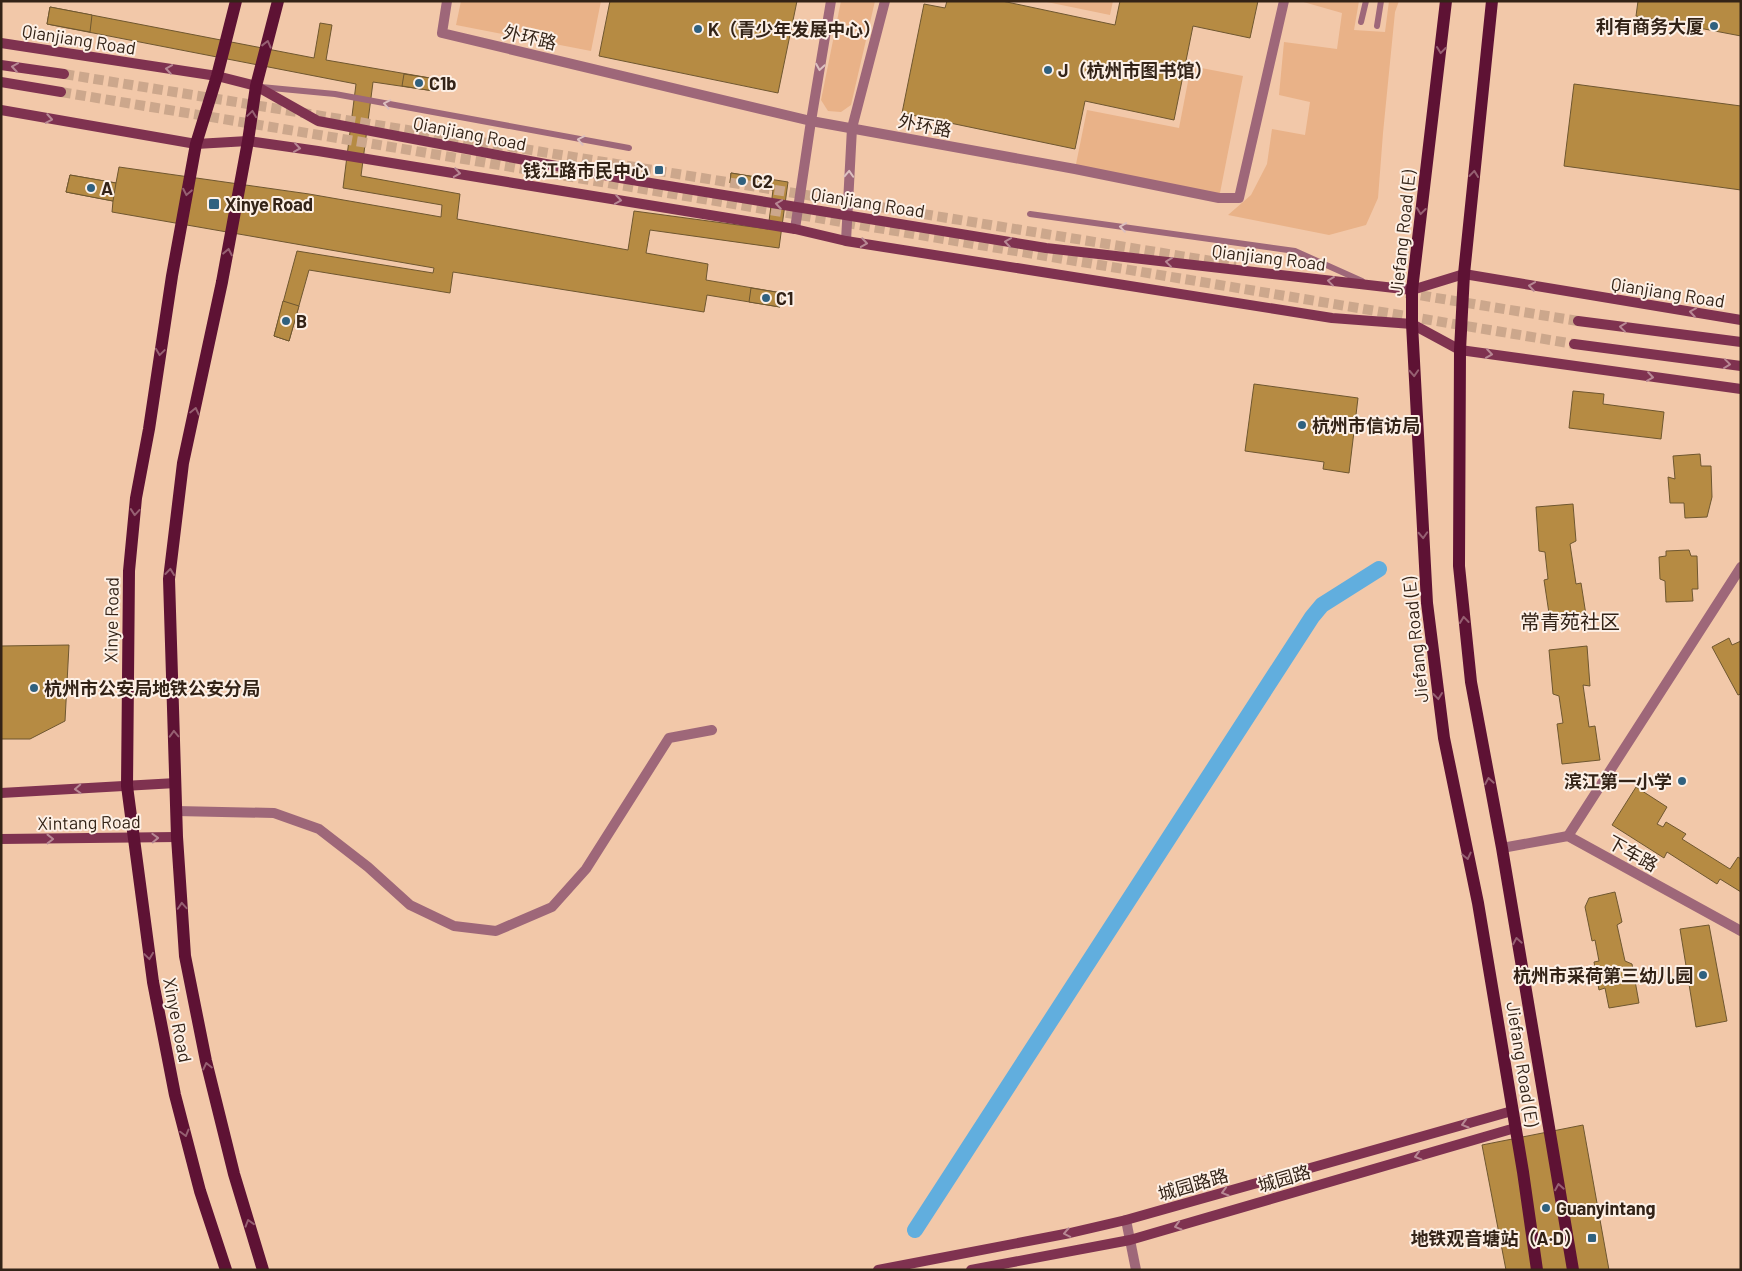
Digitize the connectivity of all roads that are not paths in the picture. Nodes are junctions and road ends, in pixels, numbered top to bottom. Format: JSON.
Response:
{"nodes":[{"id":1,"x":236,"y":1,"type":"edge"},
{"id":2,"x":278,"y":1,"type":"edge"},
{"id":3,"x":447,"y":1,"type":"edge"},
{"id":4,"x":831,"y":1,"type":"edge"},
{"id":5,"x":885,"y":1,"type":"edge"},
{"id":6,"x":1284,"y":1,"type":"edge"},
{"id":7,"x":1366,"y":1,"type":"edge"},
{"id":8,"x":1381,"y":1,"type":"edge"},
{"id":9,"x":1446,"y":1,"type":"edge"},
{"id":10,"x":1492,"y":1,"type":"edge"},
{"id":11,"x":1361,"y":22,"type":"dead end"},
{"id":12,"x":1377,"y":26,"type":"dead end"},
{"id":13,"x":1,"y":43,"type":"edge"},
{"id":14,"x":1,"y":65,"type":"edge"},
{"id":15,"x":64,"y":74,"type":"tunnel mouth"},
{"id":16,"x":217,"y":76,"type":"junction"},
{"id":17,"x":1,"y":82,"type":"edge"},
{"id":18,"x":256,"y":86,"type":"junction"},
{"id":19,"x":61,"y":92,"type":"tunnel mouth"},
{"id":20,"x":1,"y":110,"type":"edge"},
{"id":21,"x":811,"y":121,"type":"junction"},
{"id":22,"x":852,"y":128,"type":"junction"},
{"id":23,"x":248,"y":142,"type":"junction"},
{"id":24,"x":196,"y":144,"type":"junction"},
{"id":25,"x":629,"y":148,"type":"dead end"},
{"id":26,"x":799,"y":207,"type":"junction"},
{"id":27,"x":1030,"y":214,"type":"dead end"},
{"id":28,"x":847,"y":215,"type":"junction"},
{"id":29,"x":796,"y":229,"type":"junction"},
{"id":30,"x":846,"y":240,"type":"junction"},
{"id":31,"x":1464,"y":274,"type":"junction"},
{"id":32,"x":1373,"y":286,"type":"junction"},
{"id":33,"x":1412,"y":290,"type":"junction"},
{"id":34,"x":1741,"y":320,"type":"edge"},
{"id":35,"x":1578,"y":321,"type":"tunnel mouth"},
{"id":36,"x":1412,"y":324,"type":"junction"},
{"id":37,"x":1741,"y":342,"type":"edge"},
{"id":38,"x":1574,"y":344,"type":"tunnel mouth"},
{"id":39,"x":1460,"y":350,"type":"junction"},
{"id":40,"x":1741,"y":366,"type":"edge"},
{"id":41,"x":1741,"y":389,"type":"edge"},
{"id":42,"x":1741,"y":566,"type":"edge"},
{"id":43,"x":712,"y":730,"type":"dead end"},
{"id":44,"x":176,"y":783,"type":"junction"},
{"id":45,"x":127,"y":786,"type":"junction"},
{"id":46,"x":1,"y":793,"type":"edge"},
{"id":47,"x":176,"y":811,"type":"junction"},
{"id":48,"x":1568,"y":836,"type":"junction"},
{"id":49,"x":176,"y":837,"type":"junction"},
{"id":50,"x":1,"y":839,"type":"edge"},
{"id":51,"x":132,"y":839,"type":"junction"},
{"id":52,"x":1502,"y":848,"type":"junction"},
{"id":53,"x":1741,"y":931,"type":"edge"},
{"id":54,"x":1512,"y":1111,"type":"junction"},
{"id":55,"x":1515,"y":1128,"type":"junction"},
{"id":56,"x":1126,"y":1220,"type":"junction"},
{"id":57,"x":1130,"y":1240,"type":"junction"},
{"id":58,"x":226,"y":1270,"type":"edge"},
{"id":59,"x":263,"y":1270,"type":"edge"},
{"id":60,"x":878,"y":1270,"type":"edge"},
{"id":61,"x":971,"y":1270,"type":"edge"},
{"id":62,"x":1136,"y":1270,"type":"edge"},
{"id":63,"x":1537,"y":1270,"type":"edge"},
{"id":64,"x":1573,"y":1270,"type":"edge"}],
"edges":[{"from":1,"to":16,"type":"main road","name":"Xinye Road"},
{"from":18,"to":2,"type":"main road","name":"Xinye Road","one_way":true},
{"from":3,"to":21,"type":"street","name":"外环路"},
{"from":4,"to":21,"type":"street","one_way":true},
{"from":5,"to":22,"type":"street"},
{"from":6,"to":22,"type":"street","name":"外环路"},
{"from":7,"to":11,"type":"lane"},
{"from":8,"to":12,"type":"lane"},
{"from":9,"to":33,"type":"main road","name":"Jiefang Road (E)","one_way":true},
{"from":31,"to":10,"type":"main road","name":"Jiefang Road (E)","one_way":true},
{"from":16,"to":13,"type":"main road","name":"Qianjiang Road","one_way":true},
{"from":15,"to":14,"type":"main road","one_way":true},
{"from":16,"to":18,"type":"main road","name":"Qianjiang Road"},
{"from":16,"to":24,"type":"main road","name":"Xinye Road"},
{"from":17,"to":19,"type":"main road"},
{"from":23,"to":18,"type":"main road","name":"Xinye Road","one_way":true},
{"from":25,"to":18,"type":"lane","one_way":true},
{"from":26,"to":18,"type":"main road","name":"Qianjiang Road","one_way":true},
{"from":20,"to":24,"type":"main road","one_way":true},
{"from":21,"to":22,"type":"street","name":"外环路"},
{"from":21,"to":26,"type":"street"},
{"from":28,"to":22,"type":"street","one_way":true},
{"from":23,"to":24,"type":"main road"},
{"from":23,"to":29,"type":"main road","one_way":true},
{"from":44,"to":23,"type":"main road","name":"Xinye Road","one_way":true},
{"from":24,"to":45,"type":"main road","name":"Xinye Road","one_way":true},
{"from":26,"to":28,"type":"main road","name":"Qianjiang Road"},
{"from":26,"to":29,"type":"street"},
{"from":32,"to":27,"type":"lane","one_way":true},
{"from":28,"to":30,"type":"street"},
{"from":32,"to":28,"type":"main road","name":"Qianjiang Road","one_way":true},
{"from":29,"to":30,"type":"main road"},
{"from":30,"to":36,"type":"main road","one_way":true},
{"from":31,"to":33,"type":"main road","name":"Qianjiang Road"},
{"from":34,"to":31,"type":"main road","name":"Qianjiang Road","one_way":true},
{"from":31,"to":39,"type":"main road","name":"Jiefang Road (E)"},
{"from":32,"to":33,"type":"main road","name":"Qianjiang Road"},
{"from":33,"to":36,"type":"main road","name":"Jiefang Road (E)"},
{"from":37,"to":35,"type":"main road","one_way":true},
{"from":36,"to":39,"type":"main road"},
{"from":36,"to":54,"type":"main road","name":"Jiefang Road (E)","one_way":true},
{"from":38,"to":40,"type":"main road","one_way":true},
{"from":39,"to":41,"type":"main road","one_way":true},
{"from":52,"to":39,"type":"main road","name":"Jiefang Road (E)","one_way":true},
{"from":42,"to":48,"type":"street"},
{"from":43,"to":47,"type":"street"},
{"from":44,"to":45,"type":"main road","name":"Xintang Road"},
{"from":44,"to":47,"type":"main road","name":"Xinye Road"},
{"from":45,"to":46,"type":"main road","name":"Xintang Road","one_way":true},
{"from":45,"to":51,"type":"main road","name":"Xinye Road"},
{"from":47,"to":49,"type":"main road","name":"Xinye Road"},
{"from":48,"to":52,"type":"street"},
{"from":48,"to":53,"type":"street","name":"下车路"},
{"from":51,"to":49,"type":"main road","name":"Xintang Road","one_way":true},
{"from":59,"to":49,"type":"main road","name":"Xinye Road","one_way":true},
{"from":50,"to":51,"type":"main road","name":"Xintang Road","one_way":true},
{"from":51,"to":58,"type":"main road","name":"Xinye Road","one_way":true},
{"from":64,"to":52,"type":"main road","name":"Jiefang Road (E)","one_way":true},
{"from":54,"to":55,"type":"main road","name":"Jiefang Road (E)"},
{"from":54,"to":56,"type":"main road","name":"城园路路","one_way":true},
{"from":55,"to":57,"type":"main road","name":"城园路","one_way":true},
{"from":55,"to":63,"type":"main road","name":"Jiefang Road (E)"},
{"from":56,"to":57,"type":"street"},
{"from":56,"to":60,"type":"main road","name":"城园路路","one_way":true},
{"from":57,"to":61,"type":"main road","name":"城园路"},
{"from":57,"to":62,"type":"street"}]}
